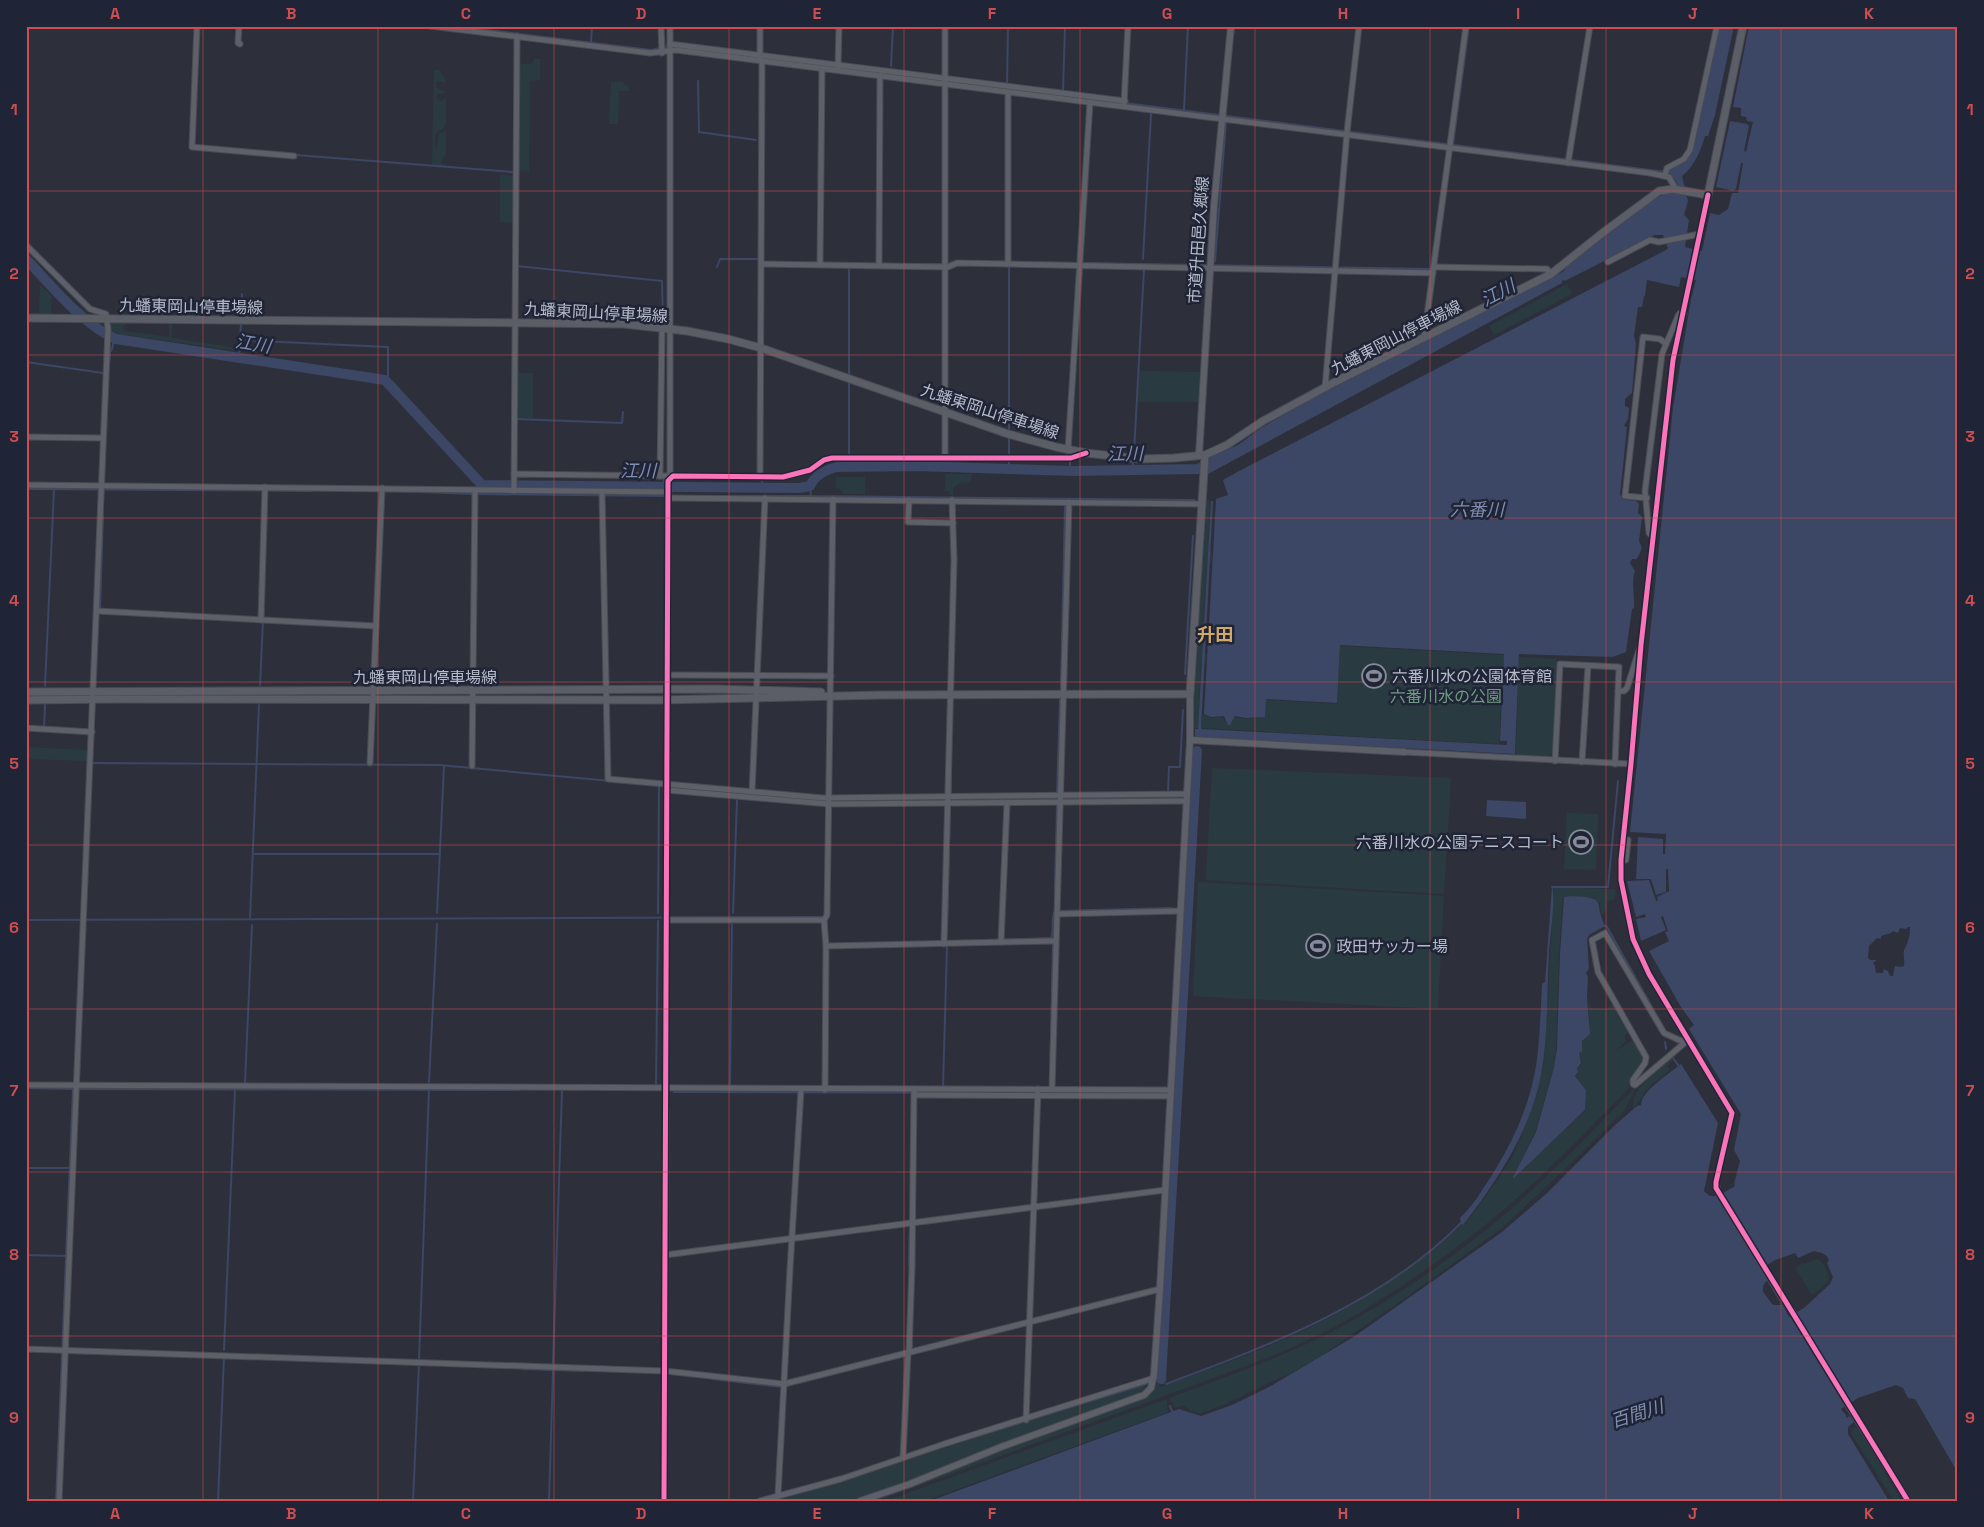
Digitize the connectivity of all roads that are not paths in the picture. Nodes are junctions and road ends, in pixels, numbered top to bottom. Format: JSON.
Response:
{"nodes":[{"id":1,"x":197,"y":26,"type":"edge"},
{"id":2,"x":238,"y":26,"type":"edge"},
{"id":3,"x":430,"y":26,"type":"edge"},
{"id":4,"x":661,"y":26,"type":"edge"},
{"id":5,"x":670,"y":26,"type":"edge"},
{"id":6,"x":760,"y":26,"type":"edge"},
{"id":7,"x":839,"y":26,"type":"edge"},
{"id":8,"x":944,"y":26,"type":"edge"},
{"id":9,"x":1128,"y":26,"type":"edge"},
{"id":10,"x":1231,"y":26,"type":"edge"},
{"id":11,"x":1359,"y":26,"type":"edge"},
{"id":12,"x":1466,"y":26,"type":"edge"},
{"id":13,"x":1590,"y":26,"type":"edge"},
{"id":14,"x":1716,"y":26,"type":"edge"},
{"id":15,"x":1743,"y":26,"type":"edge"},
{"id":16,"x":516,"y":36,"type":"junction"},
{"id":17,"x":240,"y":44,"type":"dead end"},
{"id":18,"x":666,"y":46,"type":"junction"},
{"id":19,"x":760,"y":58,"type":"junction"},
{"id":20,"x":822,"y":68,"type":"junction"},
{"id":21,"x":838,"y":68,"type":"junction"},
{"id":22,"x":880,"y":75,"type":"junction"},
{"id":23,"x":945,"y":79,"type":"junction"},
{"id":24,"x":1008,"y":92,"type":"junction"},
{"id":25,"x":1090,"y":102,"type":"junction"},
{"id":26,"x":1124,"y":103,"type":"junction"},
{"id":27,"x":1221,"y":116,"type":"junction"},
{"id":28,"x":1347,"y":132,"type":"junction"},
{"id":29,"x":1450,"y":145,"type":"junction"},
{"id":30,"x":294,"y":156,"type":"dead end"},
{"id":31,"x":1568,"y":160,"type":"junction"},
{"id":32,"x":1665,"y":173,"type":"junction"},
{"id":33,"x":1675,"y":189,"type":"junction"},
{"id":34,"x":1708,"y":194,"type":"junction"},
{"id":35,"x":1700,"y":234,"type":"junction"},
{"id":36,"x":26,"y":245,"type":"edge"},
{"id":37,"x":1608,"y":262,"type":"dead end"},
{"id":38,"x":820,"y":263,"type":"junction"},
{"id":39,"x":1008,"y":263,"type":"junction"},
{"id":40,"x":1080,"y":263,"type":"junction"},
{"id":41,"x":762,"y":264,"type":"junction"},
{"id":42,"x":879,"y":264,"type":"junction"},
{"id":43,"x":944,"y":265,"type":"junction"},
{"id":44,"x":1210,"y":266,"type":"junction"},
{"id":45,"x":1334,"y":268,"type":"junction"},
{"id":46,"x":1434,"y":270,"type":"junction"},
{"id":47,"x":1551,"y":274,"type":"junction"},
{"id":48,"x":1684,"y":314,"type":"junction"},
{"id":49,"x":26,"y":318,"type":"edge"},
{"id":50,"x":104,"y":318,"type":"junction"},
{"id":51,"x":515,"y":322,"type":"junction"},
{"id":52,"x":666,"y":328,"type":"junction"},
{"id":53,"x":1424,"y":338,"type":"junction"},
{"id":54,"x":1666,"y":343,"type":"junction"},
{"id":55,"x":761,"y":348,"type":"junction"},
{"id":56,"x":1325,"y":388,"type":"junction"},
{"id":57,"x":945,"y":412,"type":"junction"},
{"id":58,"x":26,"y":437,"type":"edge"},
{"id":59,"x":103,"y":439,"type":"junction"},
{"id":60,"x":1068,"y":450,"type":"junction"},
{"id":61,"x":1086,"y":454,"type":"junction"},
{"id":62,"x":1203,"y":456,"type":"junction"},
{"id":63,"x":946,"y":458,"type":"junction"},
{"id":64,"x":515,"y":476,"type":"junction"},
{"id":65,"x":665,"y":477,"type":"junction"},
{"id":66,"x":760,"y":477,"type":"junction"},
{"id":67,"x":26,"y":485,"type":"edge"},
{"id":68,"x":102,"y":488,"type":"junction"},
{"id":69,"x":265,"y":489,"type":"junction"},
{"id":70,"x":382,"y":490,"type":"junction"},
{"id":71,"x":514,"y":491,"type":"junction"},
{"id":72,"x":669,"y":493,"type":"junction"},
{"id":73,"x":475,"y":494,"type":"junction"},
{"id":74,"x":602,"y":494,"type":"junction"},
{"id":75,"x":765,"y":498,"type":"junction"},
{"id":76,"x":1646,"y":498,"type":"junction"},
{"id":77,"x":833,"y":499,"type":"junction"},
{"id":78,"x":909,"y":500,"type":"junction"},
{"id":79,"x":952,"y":500,"type":"junction"},
{"id":80,"x":1069,"y":502,"type":"junction"},
{"id":81,"x":1202,"y":504,"type":"junction"},
{"id":82,"x":953,"y":523,"type":"junction"},
{"id":83,"x":1653,"y":537,"type":"junction"},
{"id":84,"x":97,"y":611,"type":"junction"},
{"id":85,"x":262,"y":620,"type":"junction"},
{"id":86,"x":375,"y":626,"type":"junction"},
{"id":87,"x":1641,"y":645,"type":"junction"},
{"id":88,"x":1588,"y":666,"type":"junction"},
{"id":89,"x":667,"y":675,"type":"junction"},
{"id":90,"x":756,"y":675,"type":"junction"},
{"id":91,"x":829,"y":676,"type":"junction"},
{"id":92,"x":473,"y":690,"type":"junction"},
{"id":93,"x":606,"y":690,"type":"junction"},
{"id":94,"x":667,"y":690,"type":"junction"},
{"id":95,"x":374,"y":691,"type":"junction"},
{"id":96,"x":1618,"y":691,"type":"junction"},
{"id":97,"x":26,"y":692,"type":"edge"},
{"id":98,"x":757,"y":694,"type":"junction"},
{"id":99,"x":830,"y":694,"type":"junction"},
{"id":100,"x":1190,"y":694,"type":"junction"},
{"id":101,"x":951,"y":695,"type":"junction"},
{"id":102,"x":1062,"y":695,"type":"junction"},
{"id":103,"x":94,"y":696,"type":"junction"},
{"id":104,"x":473,"y":699,"type":"junction"},
{"id":105,"x":606,"y":699,"type":"junction"},
{"id":106,"x":667,"y":699,"type":"junction"},
{"id":107,"x":26,"y":700,"type":"edge"},
{"id":108,"x":373,"y":700,"type":"junction"},
{"id":109,"x":26,"y":728,"type":"edge"},
{"id":110,"x":92,"y":732,"type":"junction"},
{"id":111,"x":1190,"y":740,"type":"junction"},
{"id":112,"x":1404,"y":752,"type":"joint"},
{"id":113,"x":1555,"y":760,"type":"junction"},
{"id":114,"x":1582,"y":762,"type":"junction"},
{"id":115,"x":370,"y":763,"type":"dead end"},
{"id":116,"x":1615,"y":764,"type":"junction"},
{"id":117,"x":1631,"y":764,"type":"junction"},
{"id":118,"x":472,"y":766,"type":"dead end"},
{"id":119,"x":666,"y":787,"type":"junction"},
{"id":120,"x":752,"y":792,"type":"junction"},
{"id":121,"x":1186,"y":798,"type":"junction"},
{"id":122,"x":1060,"y":799,"type":"junction"},
{"id":123,"x":948,"y":800,"type":"junction"},
{"id":124,"x":829,"y":801,"type":"junction"},
{"id":125,"x":1007,"y":803,"type":"junction"},
{"id":126,"x":1623,"y":839,"type":"junction"},
{"id":127,"x":1626,"y":860,"type":"dead end"},
{"id":128,"x":1179,"y":911,"type":"junction"},
{"id":129,"x":1057,"y":912,"type":"junction"},
{"id":130,"x":666,"y":918,"type":"junction"},
{"id":131,"x":825,"y":919,"type":"junction"},
{"id":132,"x":1001,"y":940,"type":"junction"},
{"id":133,"x":1055,"y":941,"type":"junction"},
{"id":134,"x":944,"y":942,"type":"junction"},
{"id":135,"x":826,"y":946,"type":"junction"},
{"id":136,"x":1688,"y":1040,"type":"junction"},
{"id":137,"x":26,"y":1085,"type":"edge"},
{"id":138,"x":76,"y":1085,"type":"junction"},
{"id":139,"x":666,"y":1087,"type":"junction"},
{"id":140,"x":1052,"y":1089,"type":"junction"},
{"id":141,"x":825,"y":1090,"type":"junction"},
{"id":142,"x":801,"y":1092,"type":"junction"},
{"id":143,"x":915,"y":1092,"type":"junction"},
{"id":144,"x":1039,"y":1092,"type":"junction"},
{"id":145,"x":1170,"y":1093,"type":"junction"},
{"id":146,"x":1165,"y":1190,"type":"junction"},
{"id":147,"x":1718,"y":1192,"type":"joint"},
{"id":148,"x":1033,"y":1207,"type":"junction"},
{"id":149,"x":910,"y":1223,"type":"junction"},
{"id":150,"x":792,"y":1238,"type":"junction"},
{"id":151,"x":667,"y":1255,"type":"junction"},
{"id":152,"x":1160,"y":1289,"type":"junction"},
{"id":153,"x":1793,"y":1313,"type":"joint"},
{"id":154,"x":1029,"y":1323,"type":"junction"},
{"id":155,"x":26,"y":1349,"type":"edge"},
{"id":156,"x":63,"y":1351,"type":"junction"},
{"id":157,"x":909,"y":1353,"type":"junction"},
{"id":158,"x":666,"y":1372,"type":"junction"},
{"id":159,"x":1154,"y":1378,"type":"junction"},
{"id":160,"x":784,"y":1386,"type":"junction"},
{"id":161,"x":1848,"y":1405,"type":"joint"},
{"id":162,"x":1026,"y":1420,"type":"junction"},
{"id":163,"x":903,"y":1457,"type":"junction"},
{"id":164,"x":778,"y":1496,"type":"junction"},
{"id":165,"x":59,"y":1501,"type":"edge"},
{"id":166,"x":664,"y":1501,"type":"edge"},
{"id":167,"x":760,"y":1501,"type":"edge"},
{"id":168,"x":860,"y":1501,"type":"edge"},
{"id":169,"x":1908,"y":1501,"type":"edge"}],
"edges":[{"from":1,"to":30,"type":"street"},
{"from":2,"to":17,"type":"street"},
{"from":3,"to":16,"type":"street"},
{"from":4,"to":18,"type":"street"},
{"from":5,"to":18,"type":"street"},
{"from":6,"to":19,"type":"street"},
{"from":7,"to":21,"type":"street"},
{"from":8,"to":23,"type":"street"},
{"from":9,"to":26,"type":"street"},
{"from":10,"to":27,"type":"street","name":"市道升田邑久郷線"},
{"from":11,"to":28,"type":"street"},
{"from":12,"to":29,"type":"street"},
{"from":13,"to":31,"type":"street"},
{"from":14,"to":32,"type":"street"},
{"from":15,"to":34,"type":"main road"},
{"from":16,"to":18,"type":"street"},
{"from":16,"to":51,"type":"street"},
{"from":18,"to":19,"type":"street"},
{"from":18,"to":52,"type":"street"},
{"from":19,"to":20,"type":"street"},
{"from":19,"to":21,"type":"street"},
{"from":19,"to":41,"type":"street"},
{"from":20,"to":21,"type":"street"},
{"from":20,"to":38,"type":"street"},
{"from":21,"to":22,"type":"street"},
{"from":21,"to":23,"type":"street"},
{"from":22,"to":23,"type":"street"},
{"from":22,"to":42,"type":"street"},
{"from":23,"to":24,"type":"street"},
{"from":23,"to":26,"type":"street"},
{"from":23,"to":43,"type":"street"},
{"from":24,"to":25,"type":"street"},
{"from":24,"to":39,"type":"street"},
{"from":25,"to":26,"type":"street"},
{"from":25,"to":40,"type":"street"},
{"from":26,"to":27,"type":"street"},
{"from":27,"to":28,"type":"street"},
{"from":27,"to":44,"type":"street","name":"市道升田邑久郷線"},
{"from":28,"to":29,"type":"street"},
{"from":28,"to":45,"type":"street"},
{"from":29,"to":31,"type":"street"},
{"from":29,"to":46,"type":"street"},
{"from":31,"to":32,"type":"street"},
{"from":32,"to":33,"type":"street"},
{"from":33,"to":34,"type":"main road","name":"九蟠東岡山停車場線"},
{"from":33,"to":47,"type":"main road","name":"九蟠東岡山停車場線"},
{"from":34,"to":35,"type":"street"},
{"from":35,"to":37,"type":"street"},
{"from":35,"to":48,"type":"street"},
{"from":36,"to":50,"type":"street"},
{"from":38,"to":41,"type":"street"},
{"from":38,"to":42,"type":"street"},
{"from":39,"to":40,"type":"street"},
{"from":39,"to":43,"type":"street"},
{"from":40,"to":44,"type":"street"},
{"from":40,"to":60,"type":"street"},
{"from":41,"to":55,"type":"street"},
{"from":42,"to":43,"type":"street"},
{"from":43,"to":57,"type":"street"},
{"from":44,"to":45,"type":"street"},
{"from":44,"to":62,"type":"street","name":"市道升田邑久郷線"},
{"from":45,"to":46,"type":"street"},
{"from":45,"to":56,"type":"street"},
{"from":46,"to":47,"type":"street"},
{"from":46,"to":53,"type":"street"},
{"from":47,"to":53,"type":"main road","name":"九蟠東岡山停車場線"},
{"from":48,"to":54,"type":"street"},
{"from":48,"to":83,"type":"street"},
{"from":49,"to":50,"type":"main road","name":"九蟠東岡山停車場線"},
{"from":50,"to":51,"type":"main road","name":"九蟠東岡山停車場線"},
{"from":50,"to":59,"type":"street"},
{"from":51,"to":52,"type":"main road","name":"九蟠東岡山停車場線"},
{"from":51,"to":64,"type":"street"},
{"from":52,"to":55,"type":"main road","name":"九蟠東岡山停車場線"},
{"from":52,"to":65,"type":"street"},
{"from":52,"to":65,"type":"street"},
{"from":53,"to":56,"type":"main road","name":"九蟠東岡山停車場線"},
{"from":54,"to":76,"type":"street"},
{"from":54,"to":76,"type":"street"},
{"from":55,"to":57,"type":"main road","name":"九蟠東岡山停車場線"},
{"from":55,"to":66,"type":"street"},
{"from":56,"to":62,"type":"main road","name":"九蟠東岡山停車場線"},
{"from":57,"to":60,"type":"main road","name":"九蟠東岡山停車場線"},
{"from":57,"to":63,"type":"street"},
{"from":58,"to":59,"type":"street"},
{"from":59,"to":68,"type":"street"},
{"from":60,"to":61,"type":"main road","name":"九蟠東岡山停車場線"},
{"from":61,"to":62,"type":"main road","name":"九蟠東岡山停車場線"},
{"from":61,"to":63,"type":"street"},
{"from":62,"to":81,"type":"main road"},
{"from":63,"to":66,"type":"street"},
{"from":64,"to":65,"type":"street"},
{"from":64,"to":71,"type":"street"},
{"from":65,"to":66,"type":"street"},
{"from":65,"to":72,"type":"street"},
{"from":67,"to":68,"type":"street"},
{"from":68,"to":69,"type":"street"},
{"from":68,"to":84,"type":"street"},
{"from":69,"to":70,"type":"street"},
{"from":69,"to":85,"type":"street"},
{"from":70,"to":73,"type":"street"},
{"from":70,"to":86,"type":"street"},
{"from":71,"to":73,"type":"street"},
{"from":71,"to":74,"type":"street"},
{"from":72,"to":74,"type":"street"},
{"from":72,"to":75,"type":"street"},
{"from":72,"to":89,"type":"street"},
{"from":73,"to":92,"type":"street"},
{"from":74,"to":93,"type":"street"},
{"from":75,"to":77,"type":"street"},
{"from":75,"to":90,"type":"street"},
{"from":76,"to":83,"type":"street"},
{"from":77,"to":78,"type":"street"},
{"from":77,"to":91,"type":"street"},
{"from":78,"to":79,"type":"street"},
{"from":78,"to":82,"type":"street"},
{"from":79,"to":80,"type":"street"},
{"from":79,"to":82,"type":"street"},
{"from":80,"to":81,"type":"street"},
{"from":80,"to":102,"type":"street"},
{"from":81,"to":100,"type":"main road"},
{"from":82,"to":101,"type":"street"},
{"from":83,"to":87,"type":"street"},
{"from":84,"to":85,"type":"street"},
{"from":84,"to":103,"type":"street"},
{"from":85,"to":86,"type":"street"},
{"from":86,"to":95,"type":"street"},
{"from":87,"to":96,"type":"street"},
{"from":87,"to":117,"type":"street"},
{"from":88,"to":96,"type":"street"},
{"from":88,"to":113,"type":"street"},
{"from":88,"to":114,"type":"street"},
{"from":89,"to":90,"type":"street"},
{"from":89,"to":94,"type":"street"},
{"from":90,"to":91,"type":"street"},
{"from":90,"to":98,"type":"street"},
{"from":91,"to":99,"type":"street"},
{"from":92,"to":93,"type":"main road","name":"九蟠東岡山停車場線"},
{"from":92,"to":95,"type":"main road","name":"九蟠東岡山停車場線"},
{"from":92,"to":104,"type":"street"},
{"from":93,"to":94,"type":"main road","name":"九蟠東岡山停車場線"},
{"from":93,"to":105,"type":"street"},
{"from":94,"to":98,"type":"main road","name":"九蟠東岡山停車場線"},
{"from":94,"to":106,"type":"street"},
{"from":95,"to":103,"type":"main road","name":"九蟠東岡山停車場線"},
{"from":95,"to":108,"type":"street"},
{"from":96,"to":116,"type":"street"},
{"from":97,"to":103,"type":"main road","name":"九蟠東岡山停車場線"},
{"from":98,"to":99,"type":"main road","name":"九蟠東岡山停車場線"},
{"from":98,"to":106,"type":"main road","name":"九蟠東岡山停車場線"},
{"from":98,"to":120,"type":"street"},
{"from":99,"to":101,"type":"main road","name":"九蟠東岡山停車場線"},
{"from":99,"to":124,"type":"street"},
{"from":100,"to":102,"type":"main road","name":"九蟠東岡山停車場線"},
{"from":100,"to":111,"type":"street"},
{"from":101,"to":102,"type":"main road","name":"九蟠東岡山停車場線"},
{"from":101,"to":123,"type":"street"},
{"from":102,"to":122,"type":"street"},
{"from":103,"to":107,"type":"main road","name":"九蟠東岡山停車場線"},
{"from":103,"to":108,"type":"main road","name":"九蟠東岡山停車場線"},
{"from":103,"to":110,"type":"street"},
{"from":104,"to":105,"type":"main road","name":"九蟠東岡山停車場線"},
{"from":104,"to":108,"type":"main road","name":"九蟠東岡山停車場線"},
{"from":104,"to":118,"type":"street"},
{"from":105,"to":106,"type":"main road","name":"九蟠東岡山停車場線"},
{"from":105,"to":119,"type":"street"},
{"from":106,"to":119,"type":"street"},
{"from":108,"to":115,"type":"street"},
{"from":109,"to":110,"type":"street"},
{"from":110,"to":138,"type":"street"},
{"from":111,"to":112,"type":"street"},
{"from":111,"to":121,"type":"street"},
{"from":112,"to":113,"type":"street"},
{"from":113,"to":114,"type":"street"},
{"from":114,"to":116,"type":"street"},
{"from":116,"to":117,"type":"street"},
{"from":117,"to":126,"type":"street"},
{"from":119,"to":120,"type":"street"},
{"from":119,"to":124,"type":"street"},
{"from":119,"to":130,"type":"street"},
{"from":120,"to":124,"type":"street"},
{"from":121,"to":122,"type":"street"},
{"from":121,"to":128,"type":"street"},
{"from":122,"to":123,"type":"street"},
{"from":122,"to":125,"type":"street"},
{"from":122,"to":129,"type":"street"},
{"from":123,"to":124,"type":"street"},
{"from":123,"to":125,"type":"street"},
{"from":123,"to":134,"type":"street"},
{"from":124,"to":131,"type":"street"},
{"from":125,"to":132,"type":"street"},
{"from":126,"to":127,"type":"street"},
{"from":126,"to":136,"type":"street"},
{"from":128,"to":129,"type":"street"},
{"from":128,"to":145,"type":"street"},
{"from":129,"to":133,"type":"street"},
{"from":130,"to":131,"type":"street"},
{"from":130,"to":139,"type":"street"},
{"from":131,"to":135,"type":"street"},
{"from":132,"to":133,"type":"street"},
{"from":132,"to":134,"type":"street"},
{"from":133,"to":140,"type":"street"},
{"from":134,"to":135,"type":"street"},
{"from":135,"to":141,"type":"street"},
{"from":136,"to":136,"type":"street"},
{"from":136,"to":147,"type":"street"},
{"from":137,"to":138,"type":"street"},
{"from":138,"to":139,"type":"street"},
{"from":138,"to":156,"type":"street"},
{"from":139,"to":142,"type":"street"},
{"from":139,"to":151,"type":"street"},
{"from":140,"to":144,"type":"street"},
{"from":140,"to":145,"type":"street"},
{"from":141,"to":142,"type":"street"},
{"from":141,"to":143,"type":"street"},
{"from":142,"to":150,"type":"street"},
{"from":143,"to":144,"type":"street"},
{"from":143,"to":149,"type":"street"},
{"from":144,"to":145,"type":"street"},
{"from":144,"to":148,"type":"street"},
{"from":145,"to":146,"type":"street"},
{"from":146,"to":148,"type":"street"},
{"from":146,"to":152,"type":"street"},
{"from":147,"to":153,"type":"street"},
{"from":148,"to":149,"type":"street"},
{"from":148,"to":154,"type":"street"},
{"from":149,"to":150,"type":"street"},
{"from":149,"to":157,"type":"street"},
{"from":150,"to":151,"type":"street"},
{"from":150,"to":160,"type":"street"},
{"from":151,"to":158,"type":"street"},
{"from":152,"to":154,"type":"street"},
{"from":152,"to":159,"type":"street"},
{"from":153,"to":161,"type":"street"},
{"from":154,"to":157,"type":"street"},
{"from":154,"to":162,"type":"street"},
{"from":155,"to":156,"type":"street"},
{"from":156,"to":158,"type":"street"},
{"from":156,"to":165,"type":"street"},
{"from":157,"to":160,"type":"street"},
{"from":157,"to":163,"type":"street"},
{"from":158,"to":160,"type":"street"},
{"from":158,"to":166,"type":"street"},
{"from":159,"to":162,"type":"street"},
{"from":159,"to":168,"type":"street"},
{"from":160,"to":164,"type":"street"},
{"from":161,"to":169,"type":"street"},
{"from":162,"to":163,"type":"street"},
{"from":163,"to":164,"type":"street"},
{"from":164,"to":167,"type":"street"}]}
